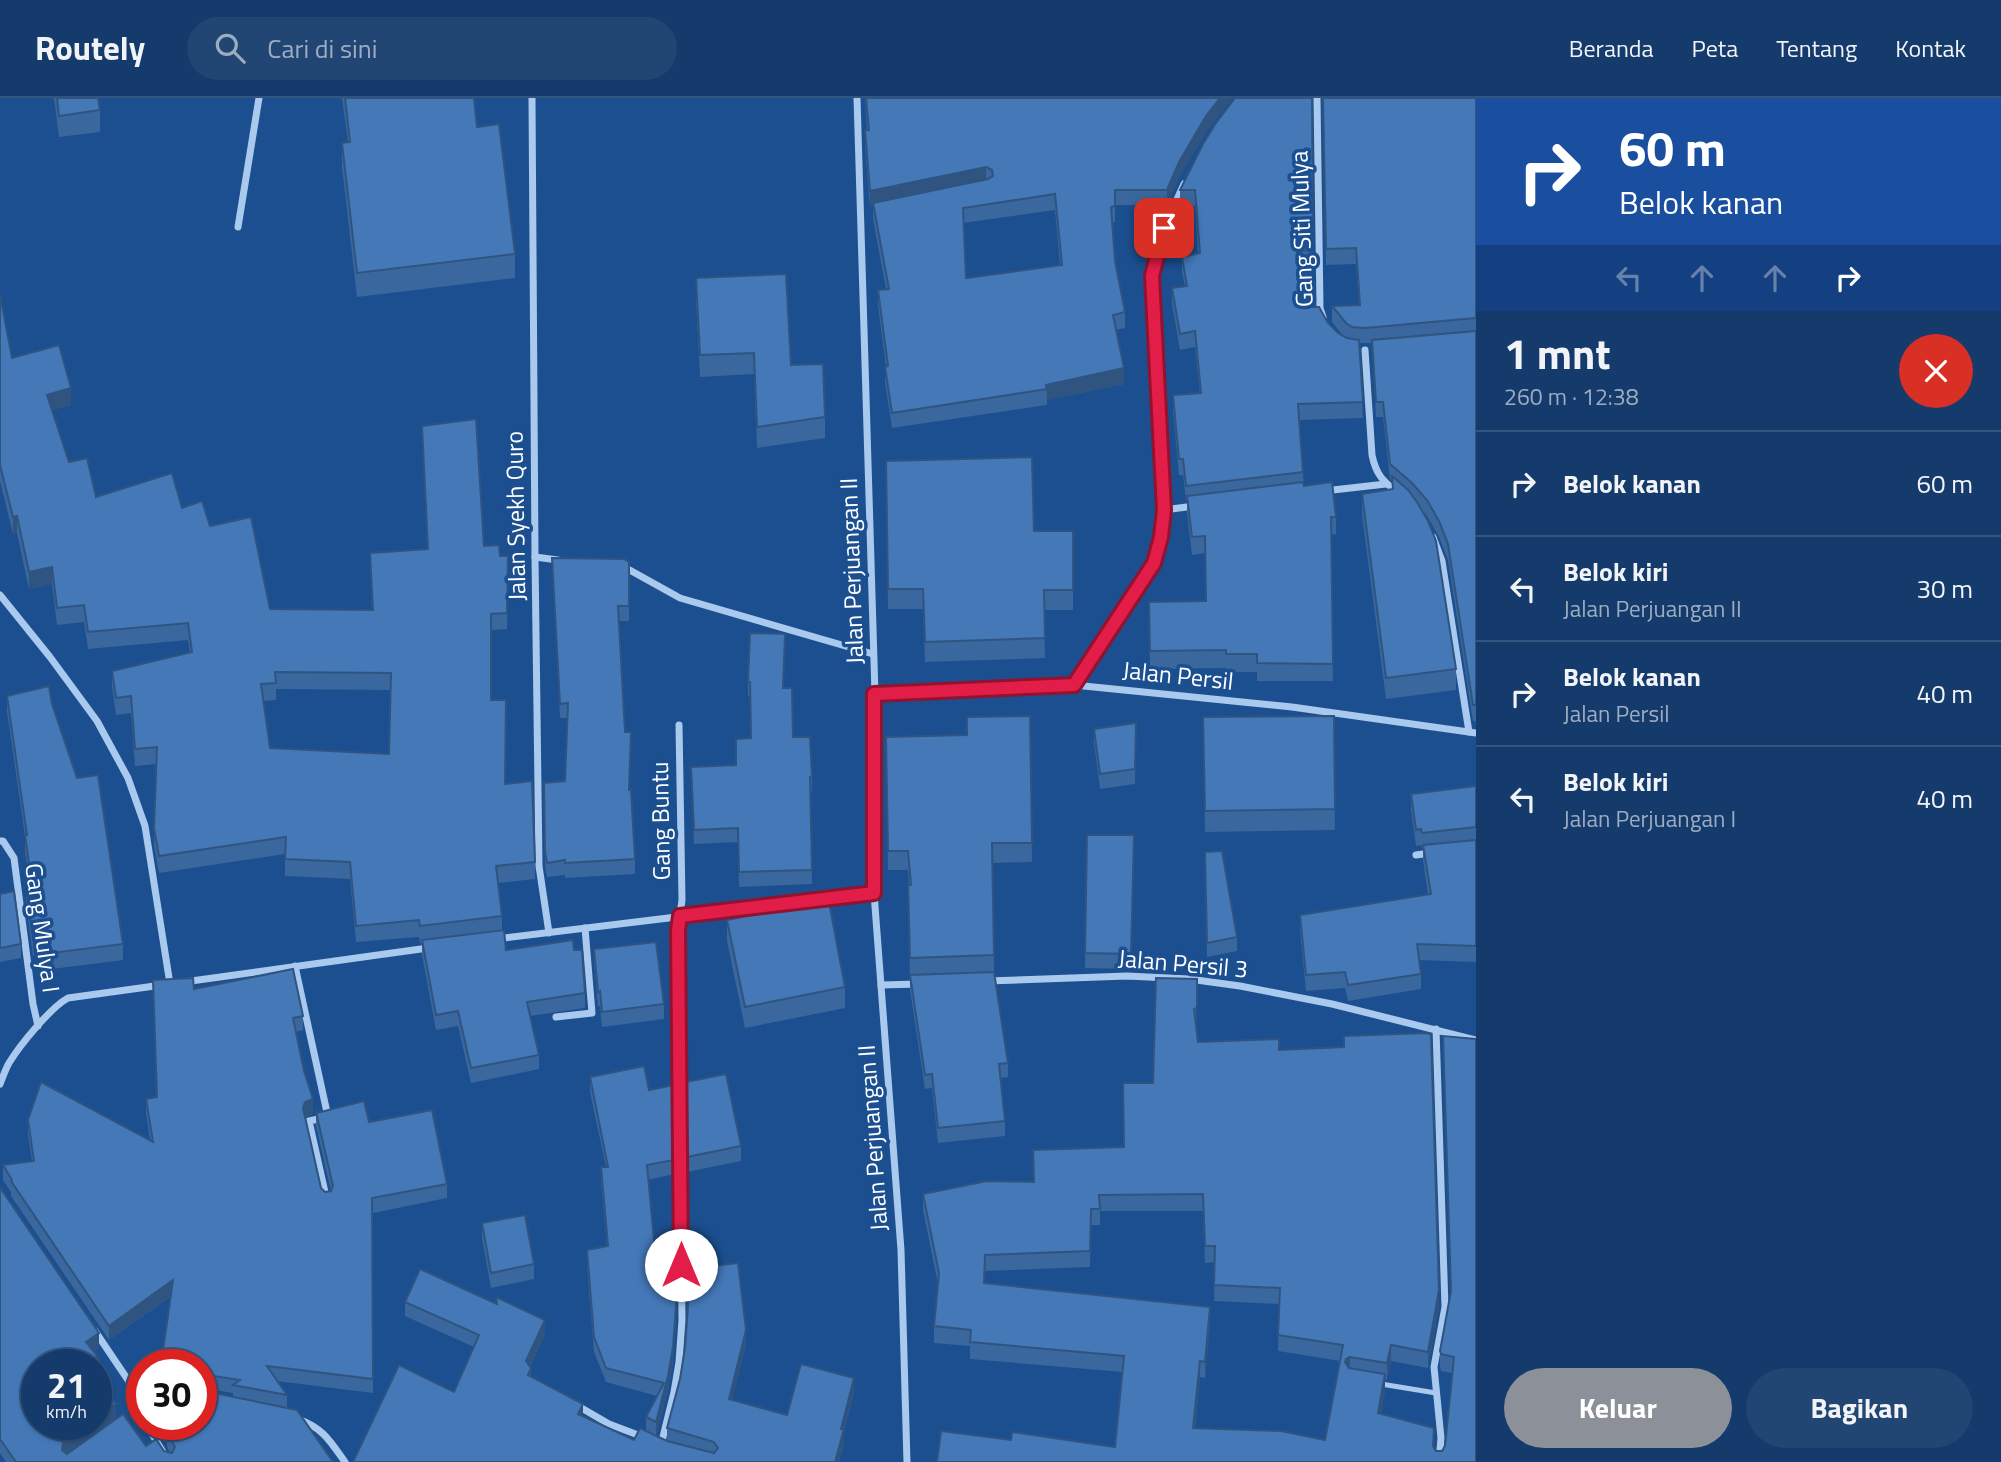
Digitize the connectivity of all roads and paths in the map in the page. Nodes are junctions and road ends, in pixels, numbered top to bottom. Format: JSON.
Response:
{"nodes":[{"id":1,"x":260,"y":98,"type":"edge"},
{"id":2,"x":532,"y":98,"type":"edge"},
{"id":3,"x":857,"y":98,"type":"edge"},
{"id":4,"x":1317,"y":100,"type":"edge"},
{"id":5,"x":1329,"y":102,"type":"edge"},
{"id":6,"x":1191,"y":170,"type":"edge"},
{"id":7,"x":873,"y":213,"type":"edge"},
{"id":8,"x":860,"y":215,"type":"junction"},
{"id":9,"x":238,"y":227,"type":"dead end"},
{"id":10,"x":1325,"y":322,"type":"edge"},
{"id":11,"x":1378,"y":349,"type":"edge"},
{"id":12,"x":1387,"y":484,"type":"junction"},
{"id":13,"x":1321,"y":491,"type":"edge"},
{"id":14,"x":1407,"y":501,"type":"edge"},
{"id":15,"x":1203,"y":505,"type":"edge"},
{"id":16,"x":1164,"y":510,"type":"junction"},
{"id":17,"x":1431,"y":533,"type":"edge"},
{"id":18,"x":535,"y":557,"type":"junction"},
{"id":19,"x":561,"y":560,"type":"edge"},
{"id":20,"x":613,"y":566,"type":"edge"},
{"id":21,"x":0,"y":595,"type":"edge"},
{"id":22,"x":3,"y":603,"type":"edge"},
{"id":23,"x":873,"y":654,"type":"junction"},
{"id":24,"x":1074,"y":685,"type":"junction"},
{"id":25,"x":874,"y":694,"type":"junction"},
{"id":26,"x":679,"y":725,"type":"dead end"},
{"id":27,"x":1473,"y":733,"type":"edge"},
{"id":28,"x":1,"y":838,"type":"edge"},
{"id":29,"x":1440,"y":852,"type":"edge"},
{"id":30,"x":1416,"y":855,"type":"dead end"},
{"id":31,"x":874,"y":893,"type":"junction"},
{"id":32,"x":680,"y":916,"type":"junction"},
{"id":33,"x":586,"y":928,"type":"junction"},
{"id":34,"x":549,"y":933,"type":"junction"},
{"id":35,"x":494,"y":940,"type":"edge"},
{"id":36,"x":438,"y":946,"type":"edge"},
{"id":37,"x":295,"y":965,"type":"junction"},
{"id":38,"x":973,"y":982,"type":"edge"},
{"id":39,"x":934,"y":983,"type":"edge"},
{"id":40,"x":170,"y":984,"type":"junction"},
{"id":41,"x":881,"y":985,"type":"junction"},
{"id":42,"x":556,"y":1017,"type":"edge"},
{"id":43,"x":38,"y":1026,"type":"junction"},
{"id":44,"x":1436,"y":1029,"type":"junction"},
{"id":45,"x":1476,"y":1040,"type":"edge"},
{"id":46,"x":0,"y":1084,"type":"edge"},
{"id":47,"x":327,"y":1201,"type":"edge"},
{"id":48,"x":93,"y":1328,"type":"edge"},
{"id":49,"x":126,"y":1377,"type":"edge"},
{"id":50,"x":1375,"y":1383,"type":"edge"},
{"id":51,"x":1436,"y":1393,"type":"junction"},
{"id":52,"x":217,"y":1402,"type":"edge"},
{"id":53,"x":573,"y":1403,"type":"edge"},
{"id":54,"x":228,"y":1404,"type":"edge"},
{"id":55,"x":294,"y":1417,"type":"edge"},
{"id":56,"x":156,"y":1440,"type":"edge"},
{"id":57,"x":660,"y":1446,"type":"junction"},
{"id":58,"x":669,"y":1450,"type":"edge"},
{"id":59,"x":169,"y":1462,"type":"edge"},
{"id":60,"x":345,"y":1462,"type":"edge"},
{"id":61,"x":907,"y":1462,"type":"edge"},
{"id":62,"x":1439,"y":1462,"type":"edge"}],
"edges":[{"from":1,"to":9,"type":"street"},
{"from":2,"to":18,"type":"street","name":"Jalan Syekh Quro"},
{"from":3,"to":8,"type":"street","name":"Jalan Perjuangan II"},
{"from":4,"to":5,"type":"street"},
{"from":4,"to":10,"type":"street","name":"Gang Siti Mulya"},
{"from":6,"to":16,"type":"street"},
{"from":7,"to":8,"type":"street"},
{"from":8,"to":23,"type":"street","name":"Jalan Perjuangan II"},
{"from":11,"to":12,"type":"street"},
{"from":12,"to":13,"type":"street"},
{"from":12,"to":14,"type":"street"},
{"from":15,"to":16,"type":"street"},
{"from":16,"to":24,"type":"street"},
{"from":17,"to":27,"type":"street"},
{"from":18,"to":19,"type":"street"},
{"from":18,"to":34,"type":"street","name":"Jalan Syekh Quro"},
{"from":20,"to":23,"type":"street"},
{"from":21,"to":22,"type":"street"},
{"from":22,"to":40,"type":"street"},
{"from":23,"to":25,"type":"street","name":"Jalan Perjuangan II"},
{"from":24,"to":25,"type":"street","name":"Jalan Persil"},
{"from":24,"to":27,"type":"street","name":"Jalan Persil"},
{"from":25,"to":31,"type":"street","name":"Jalan Perjuangan II"},
{"from":26,"to":32,"type":"street","name":"Gang Buntu"},
{"from":28,"to":43,"type":"street","name":"Gang Mulya I"},
{"from":29,"to":30,"type":"street"},
{"from":31,"to":32,"type":"street"},
{"from":31,"to":41,"type":"street","name":"Jalan Perjuangan II"},
{"from":32,"to":33,"type":"street"},
{"from":32,"to":57,"type":"street","name":"Gang Buntu"},
{"from":33,"to":34,"type":"street"},
{"from":33,"to":42,"type":"street"},
{"from":34,"to":35,"type":"street"},
{"from":36,"to":37,"type":"street"},
{"from":37,"to":40,"type":"street"},
{"from":37,"to":47,"type":"street"},
{"from":38,"to":44,"type":"street","name":"Jalan Persil 3"},
{"from":39,"to":41,"type":"street"},
{"from":40,"to":43,"type":"street"},
{"from":41,"to":61,"type":"street","name":"Jalan Perjuangan II"},
{"from":43,"to":46,"type":"street"},
{"from":44,"to":45,"type":"street","name":"Jalan Persil 3"},
{"from":44,"to":51,"type":"street"},
{"from":48,"to":49,"type":"street"},
{"from":50,"to":51,"type":"lane"},
{"from":51,"to":62,"type":"street"},
{"from":52,"to":54,"type":"street"},
{"from":53,"to":57,"type":"street"},
{"from":55,"to":60,"type":"street"},
{"from":56,"to":59,"type":"street"},
{"from":57,"to":58,"type":"street"}]}
